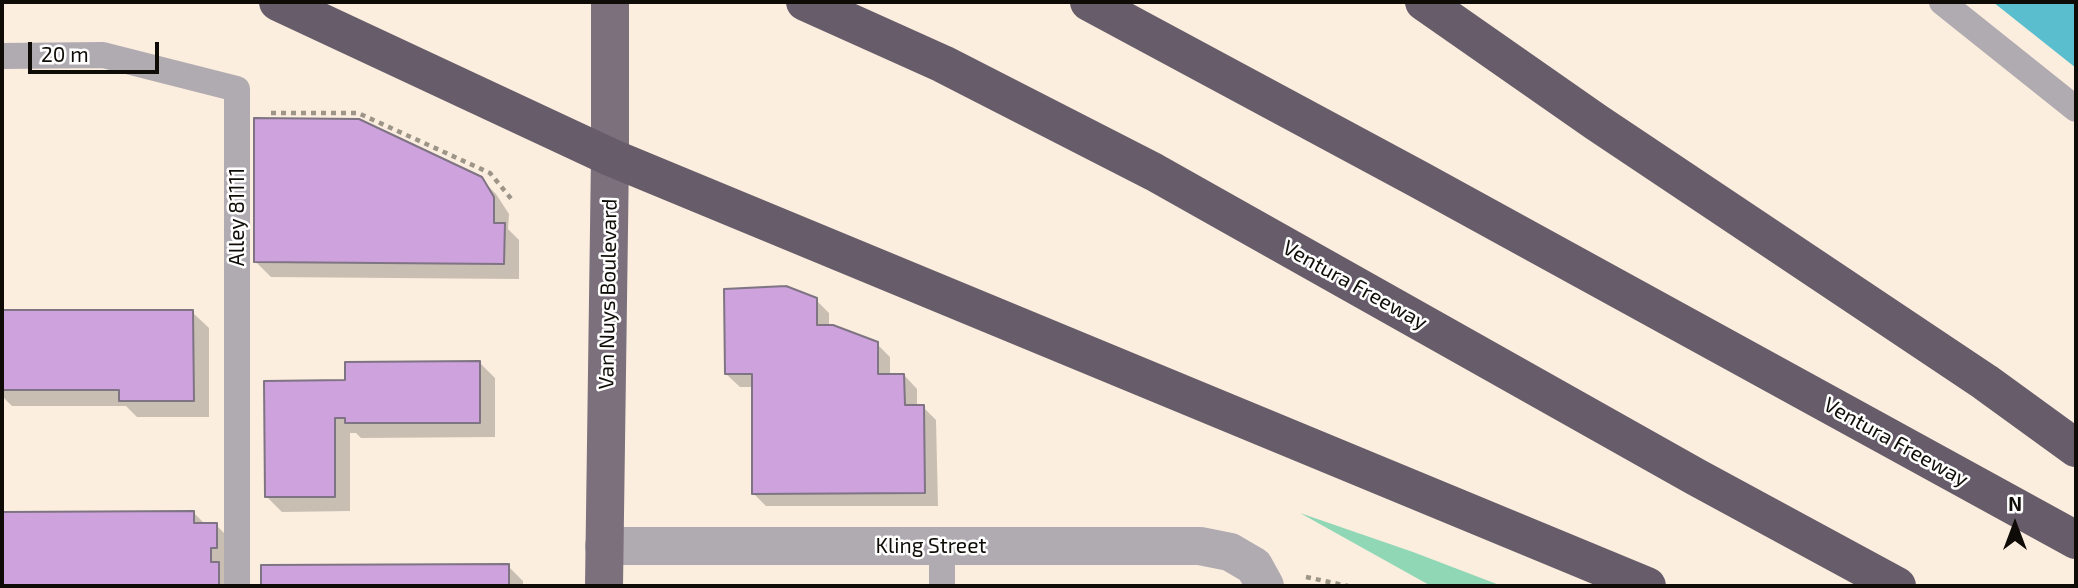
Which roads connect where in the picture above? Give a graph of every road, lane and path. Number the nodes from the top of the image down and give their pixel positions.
1 (278, 2) edge
2 (610, 2) edge
3 (805, 2) edge
4 (1089, 2) edge
5 (1424, 2) edge
6 (1942, 2) edge
7 (2, 56) edge
8 (2076, 109) edge
9 (237, 113) junction
10 (610, 157) junction
11 (513, 201) dead end
12 (2076, 448) edge
13 (2076, 540) edge
14 (604, 546) junction
15 (942, 546) junction
16 (1260, 576) edge
17 (237, 586) edge
18 (604, 586) edge
19 (942, 586) edge
20 (1647, 586) edge
21 (1897, 586) edge

1 - 10 highway
2 - 10 main road, Van Nuys Boulevard
3 - 21 highway, Ventura Freeway
4 - 13 highway, Ventura Freeway
5 - 12 highway
6 - 8 lane
7 - 9 lane, Alley 81111
9 - 11 path
9 - 17 lane, Alley 81111
10 - 14 main road, Van Nuys Boulevard
10 - 20 highway
14 - 15 street, Kling Street
14 - 18 main road, Van Nuys Boulevard
15 - 16 street, Kling Street
15 - 19 lane

